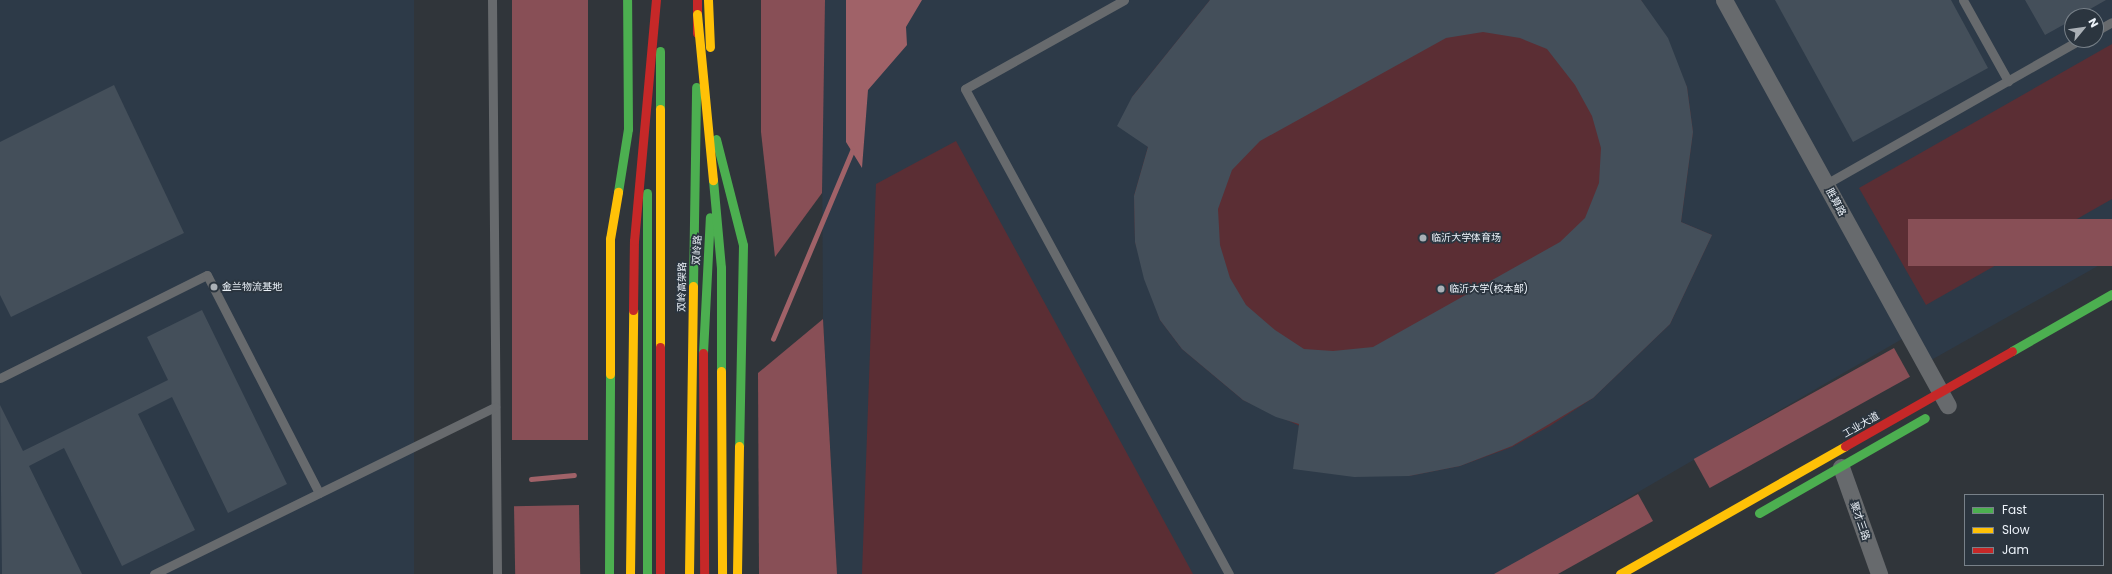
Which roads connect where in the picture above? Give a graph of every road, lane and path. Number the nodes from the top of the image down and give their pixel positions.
1 (492, 0) edge
2 (627, 0) edge
3 (646, 0) edge
4 (656, 0) edge
5 (660, 0) edge
6 (697, 0) edge
7 (708, 0) edge
8 (1124, 0) edge
9 (1724, 0) edge
10 (1963, 0) edge
11 (697, 14) junction
12 (2066, 48) edge
13 (2008, 81) junction
14 (716, 139) junction
15 (1826, 184) junction
16 (647, 266) junction
17 (2112, 294) edge
18 (610, 337) junction
19 (0, 378) edge
20 (1945, 403) junction
21 (495, 407) junction
22 (1842, 467) junction
23 (319, 493) junction
24 (1752, 517) dead end
25 (154, 574) edge
26 (496, 574) edge
27 (609, 574) edge
28 (630, 574) edge
29 (647, 574) edge
30 (660, 574) edge
31 (689, 574) edge
32 (704, 574) edge
33 (722, 574) edge
34 (737, 574) edge
35 (1229, 574) edge
36 (1620, 574) edge
37 (1879, 574) edge

1 - 21 lane
2 - 18 main road
3 - 16 main road
4 - 28 main road, bridge
5 - 30 main road
6 - 11 main road, 双岭高架路
7 - 14 main road, 双岭路
8 - 35 lane
9 - 15 street, 胜算路
10 - 13 lane
11 - 31 main road, 双岭高架路, bridge
11 - 33 main road, bridge
12 - 13 lane
13 - 15 lane
14 - 32 main road, 双岭路
14 - 34 main road
15 - 20 street, 胜算路
16 - 18 main road
16 - 29 main road
17 - 20 main road, 工业大道
18 - 27 main road
19 - 23 lane
20 - 22 main road, 工业大道
20 - 36 main road, 工业大道
21 - 23 lane
21 - 26 lane
22 - 24 main road, 工业大道
22 - 37 street, 聚才三路
23 - 25 lane

